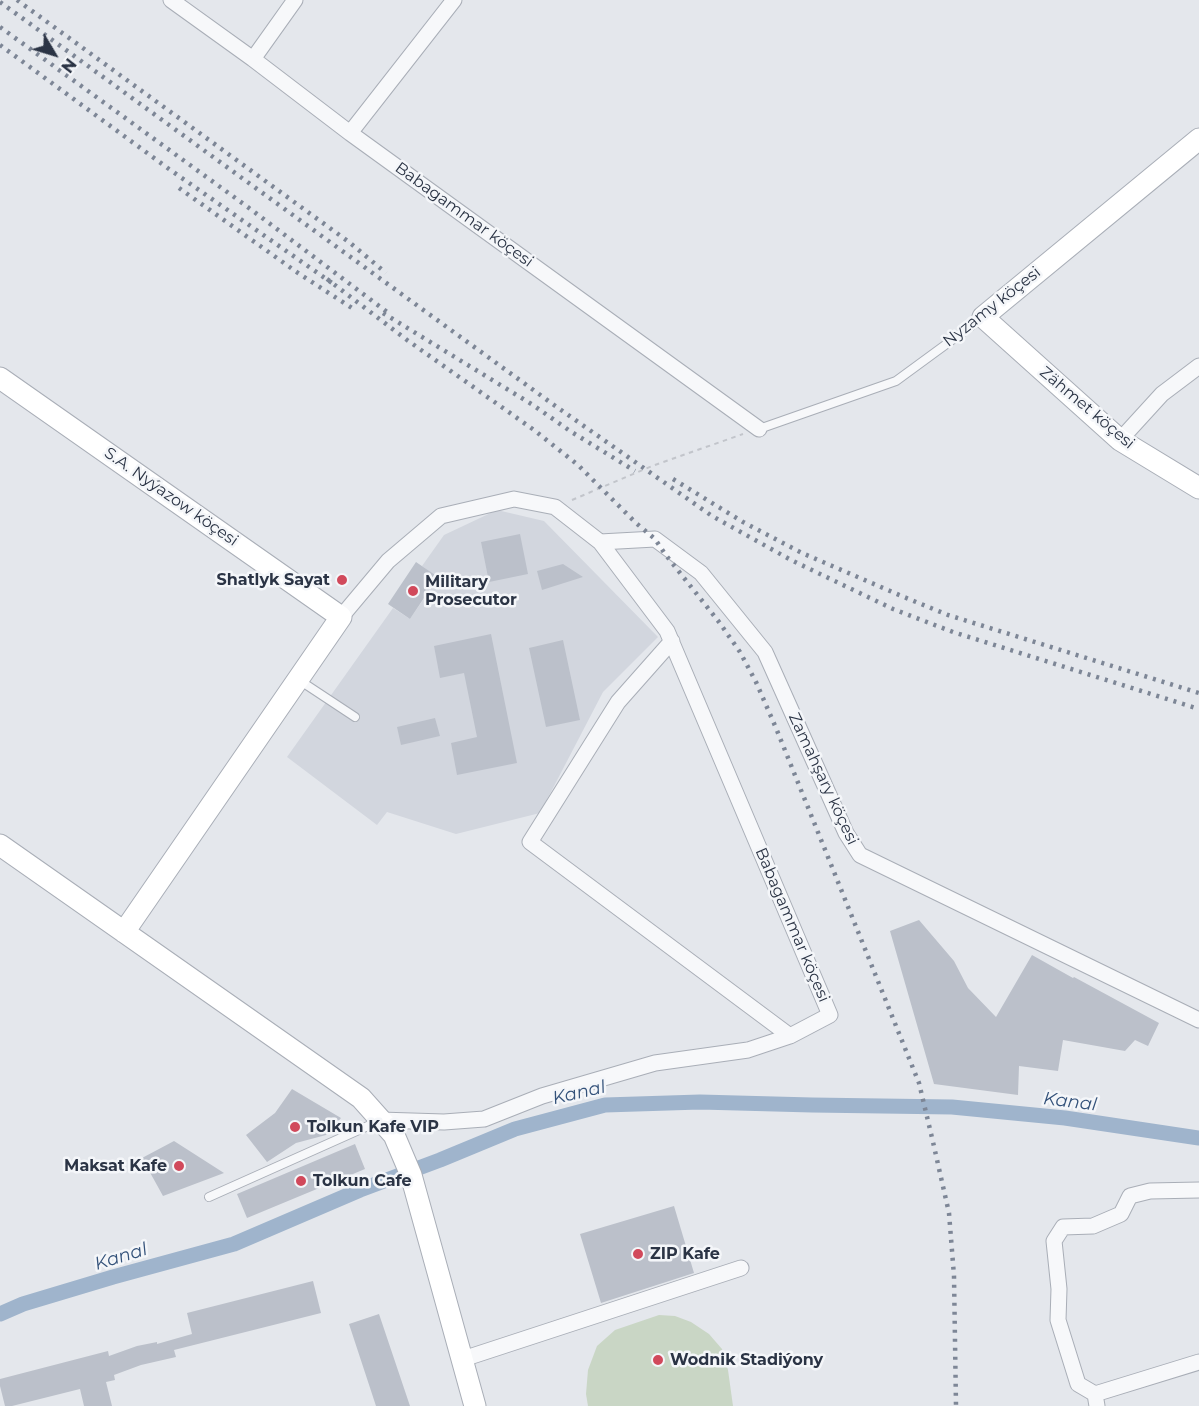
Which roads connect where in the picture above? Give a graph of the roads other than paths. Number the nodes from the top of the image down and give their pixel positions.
1 (171, 0) edge
2 (295, 0) edge
3 (454, 0) edge
4 (254, 59) junction
5 (350, 133) junction
6 (1199, 139) edge
7 (983, 317) junction
8 (1199, 366) edge
9 (0, 378) edge
10 (759, 429) joint
11 (1120, 440) junction
12 (1199, 488) edge
13 (600, 542) junction
14 (341, 617) junction
15 (672, 641) junction
16 (298, 680) junction
17 (355, 717) dead end
18 (0, 845) edge
19 (124, 932) junction
20 (1199, 1020) edge
21 (790, 1036) junction
22 (387, 1128) junction
23 (1199, 1190) edge
24 (209, 1197) dead end
25 (741, 1268) dead end
26 (463, 1359) junction
27 (1199, 1362) edge
28 (1096, 1400) edge
29 (476, 1406) edge

1 - 4 street, Babagammar köçesi
2 - 4 street
3 - 5 street
4 - 5 street, Babagammar köçesi
5 - 10 street, Babagammar köçesi
6 - 7 street, Nyzamy köçesi
7 - 10 lane, Nyzamy köçesi
7 - 11 street, Zähmet köçesi
8 - 11 street
9 - 14 street, S.A. Nyýazow köçesi
11 - 12 street, Zähmet köçesi
13 - 14 street, Babagammar köçesi
13 - 15 street, Babagammar köçesi
13 - 20 street, Zamahşary köçesi
14 - 16 street
15 - 21 street, Babagammar köçesi
15 - 21 street
16 - 17 lane
16 - 19 street
18 - 19 street
19 - 22 street
21 - 22 street, Babagammar köçesi
22 - 24 lane
22 - 26 street
23 - 28 street
25 - 26 street
26 - 29 street
27 - 28 street

